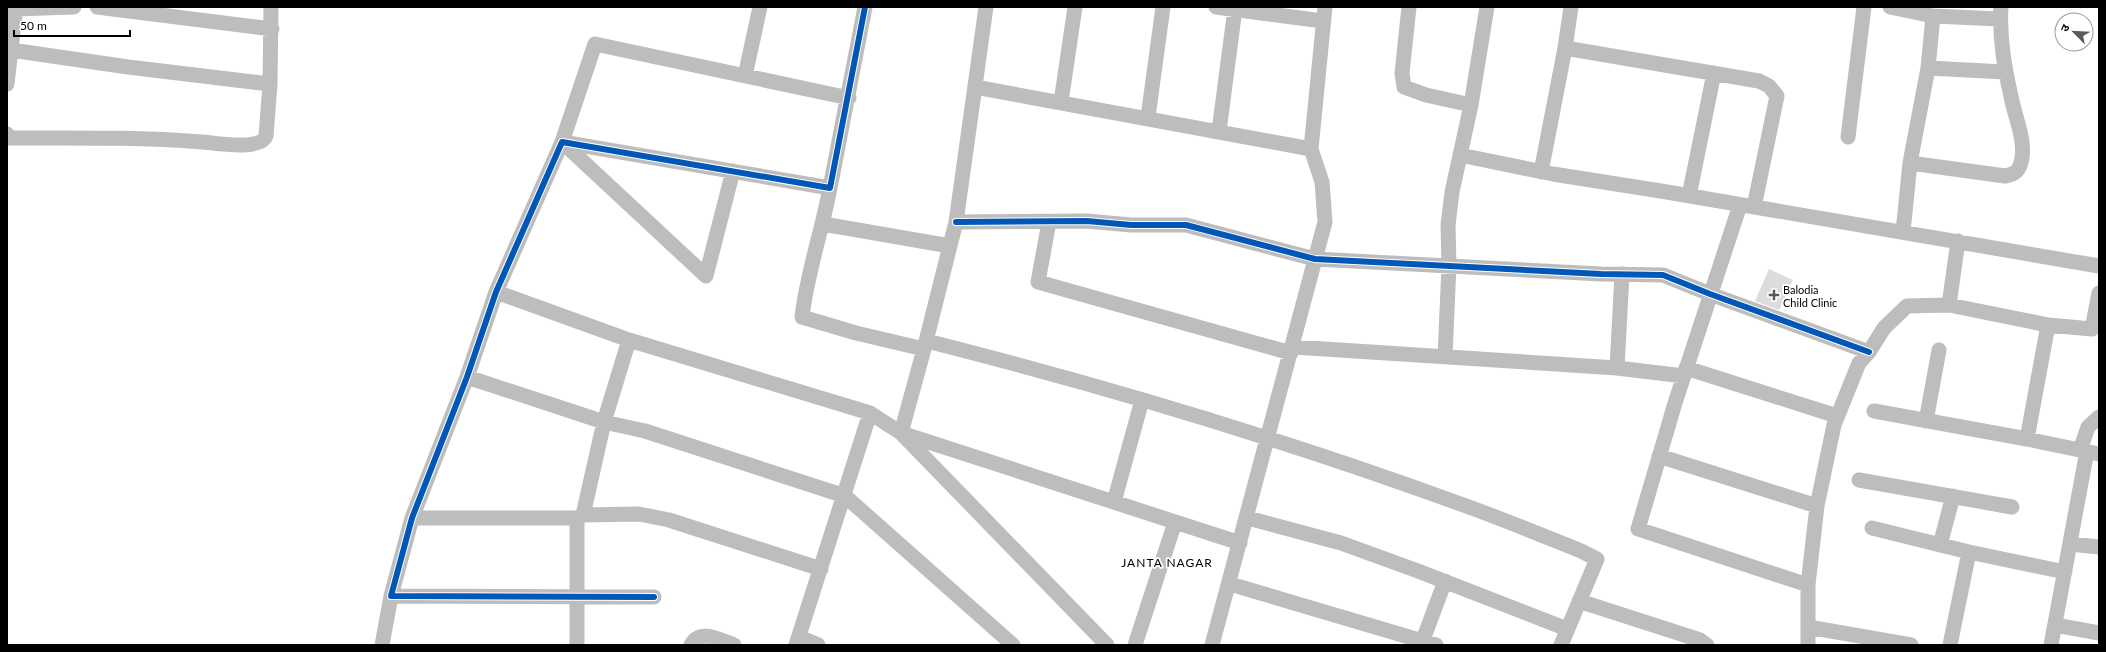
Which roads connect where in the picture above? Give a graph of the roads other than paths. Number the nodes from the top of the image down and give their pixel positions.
1 (74, 7) edge
2 (97, 7) edge
3 (271, 7) edge
4 (760, 7) edge
5 (865, 7) edge
6 (986, 7) edge
7 (1075, 7) edge
8 (1163, 7) edge
9 (1216, 7) edge
10 (1409, 7) edge
11 (1487, 7) edge
12 (1571, 7) edge
13 (1864, 7) edge
14 (1890, 7) edge
15 (15, 8) edge
16 (1235, 9) junction
17 (2000, 13) edge
18 (1324, 14) edge
19 (1933, 16) junction
20 (272, 29) junction
21 (1565, 48) junction
22 (11, 50) junction
23 (1928, 68) junction
24 (2005, 72) junction
25 (1714, 73) junction
26 (745, 76) junction
27 (7, 84) edge
28 (270, 84) junction
29 (975, 87) junction
30 (849, 98) junction
31 (1061, 102) junction
32 (1471, 105) junction
33 (1148, 118) junction
34 (1219, 131) junction
35 (7, 134) edge
36 (1848, 137) dead end
37 (562, 142) junction
38 (1311, 149) junction
39 (1460, 155) junction
40 (1910, 162) junction
41 (733, 171) junction
42 (1541, 172) junction
43 (830, 188) junction
44 (1689, 196) junction
45 (1747, 206) junction
46 (956, 222) junction
47 (1049, 222) junction
48 (823, 224) junction
49 (1903, 232) junction
50 (1958, 241) junction
51 (950, 246) junction
52 (1315, 260) junction
53 (1449, 265) junction
54 (2099, 266) edge
55 (1622, 274) junction
56 (496, 292) junction
57 (2099, 293) edge
58 (1710, 294) junction
59 (1949, 305) junction
60 (2048, 325) junction
61 (629, 340) junction
62 (925, 345) junction
63 (1292, 350) junction
64 (1939, 350) dead end
65 (1869, 352) junction
66 (1445, 357) junction
67 (1617, 368) junction
68 (1685, 372) junction
69 (467, 377) junction
70 (1142, 400) junction
71 (1874, 411) dead end
72 (870, 413) junction
73 (1837, 416) junction
74 (2099, 418) edge
75 (1926, 421) junction
76 (604, 422) junction
77 (901, 433) junction
78 (1269, 439) junction
79 (2027, 439) junction
80 (2088, 451) edge
81 (1659, 456) junction
82 (1859, 480) dead end
83 (845, 496) junction
84 (1953, 496) junction
85 (1114, 502) junction
86 (1817, 506) junction
87 (2012, 507) dead end
88 (580, 516) junction
89 (412, 518) junction
90 (1248, 518) junction
91 (1175, 522) junction
92 (1872, 528) dead end
93 (1240, 543) junction
94 (2070, 544) junction
95 (1940, 545) junction
96 (2099, 547) edge
97 (1969, 552) junction
98 (821, 569) junction
99 (2065, 572) junction
100 (1445, 581) junction
101 (1230, 584) junction
102 (1808, 585) junction
103 (391, 596) junction
104 (578, 596) junction
105 (654, 597) dead end
106 (1579, 601) junction
107 (2055, 625) junction
108 (1808, 627) junction
109 (1567, 629) junction
110 (2099, 633) edge
111 (798, 641) edge
112 (1430, 643) edge
113 (382, 645) edge
114 (578, 645) edge
115 (691, 645) edge
116 (734, 645) edge
117 (818, 645) edge
118 (1013, 645) edge
119 (1107, 645) edge
120 (1135, 645) edge
121 (1212, 645) edge
122 (1560, 645) edge
123 (1707, 645) edge
124 (1808, 645) edge
125 (1910, 645) edge
126 (1950, 645) edge
127 (2050, 645) edge

1 - 15 street
2 - 20 street
3 - 20 street
4 - 26 street
5 - 30 street
6 - 29 street
7 - 31 street
8 - 33 street
9 - 16 street
10 - 32 street
11 - 32 street
12 - 21 street
13 - 36 street
14 - 19 street
15 - 22 street
16 - 18 street
16 - 34 street
17 - 19 street
17 - 24 street
18 - 38 street
19 - 23 street
20 - 28 street
21 - 25 street
21 - 42 street
22 - 27 street
22 - 28 street
23 - 24 street
23 - 40 street
24 - 40 street
25 - 44 street
25 - 45 street
26 - 30 street
26 - 37 street
28 - 35 street
29 - 31 street
29 - 46 street
30 - 43 street
31 - 33 street
32 - 39 street
33 - 34 street
34 - 38 street
37 - 41 street
37 - 41 street
37 - 56 street
38 - 52 street
39 - 42 street
39 - 53 street
40 - 49 street
41 - 43 street
42 - 44 street
43 - 48 street
44 - 45 street
45 - 49 street
45 - 58 street
46 - 47 street
46 - 51 street
47 - 52 street
47 - 63 street
48 - 51 street
48 - 62 street
49 - 50 street
50 - 54 street
50 - 59 street
51 - 62 street
52 - 53 street
52 - 63 street
53 - 55 street
53 - 66 street
55 - 58 street
55 - 67 street
56 - 61 street
56 - 69 street
57 - 60 street
58 - 65 street
58 - 68 street
59 - 60 street
59 - 65 street
60 - 79 street
61 - 72 street
61 - 76 street
62 - 70 street
62 - 77 street
63 - 66 street
63 - 78 street
64 - 75 street
65 - 73 street
66 - 67 street
67 - 68 street
68 - 73 street
68 - 81 street
69 - 76 street
69 - 89 street
70 - 78 street
70 - 85 street
71 - 75 street
72 - 77 street
72 - 83 street
73 - 86 street
74 - 80 street
75 - 79 street
76 - 83 street
76 - 88 street
77 - 85 street
77 - 119 street
78 - 90 street
78 - 106 street
79 - 80 street
80 - 94 street
81 - 86 street
81 - 102 street
82 - 84 street
83 - 98 street
83 - 118 street
84 - 87 street
84 - 95 street
85 - 91 street
86 - 102 street
88 - 89 street
88 - 98 street
88 - 104 street
89 - 103 street
90 - 93 street
90 - 100 street
91 - 93 street
91 - 120 street
92 - 95 street
93 - 101 street
94 - 96 street
94 - 99 street
95 - 97 street
97 - 99 street
97 - 126 street
98 - 111 street
99 - 107 street
100 - 109 street
100 - 112 street
101 - 112 street
101 - 121 street
102 - 108 street
103 - 104 street
103 - 113 street
104 - 105 street
104 - 114 street
106 - 109 street
106 - 123 street
107 - 110 street
107 - 127 street
108 - 124 street
108 - 125 street
109 - 122 street
111 - 117 street
115 - 116 street

